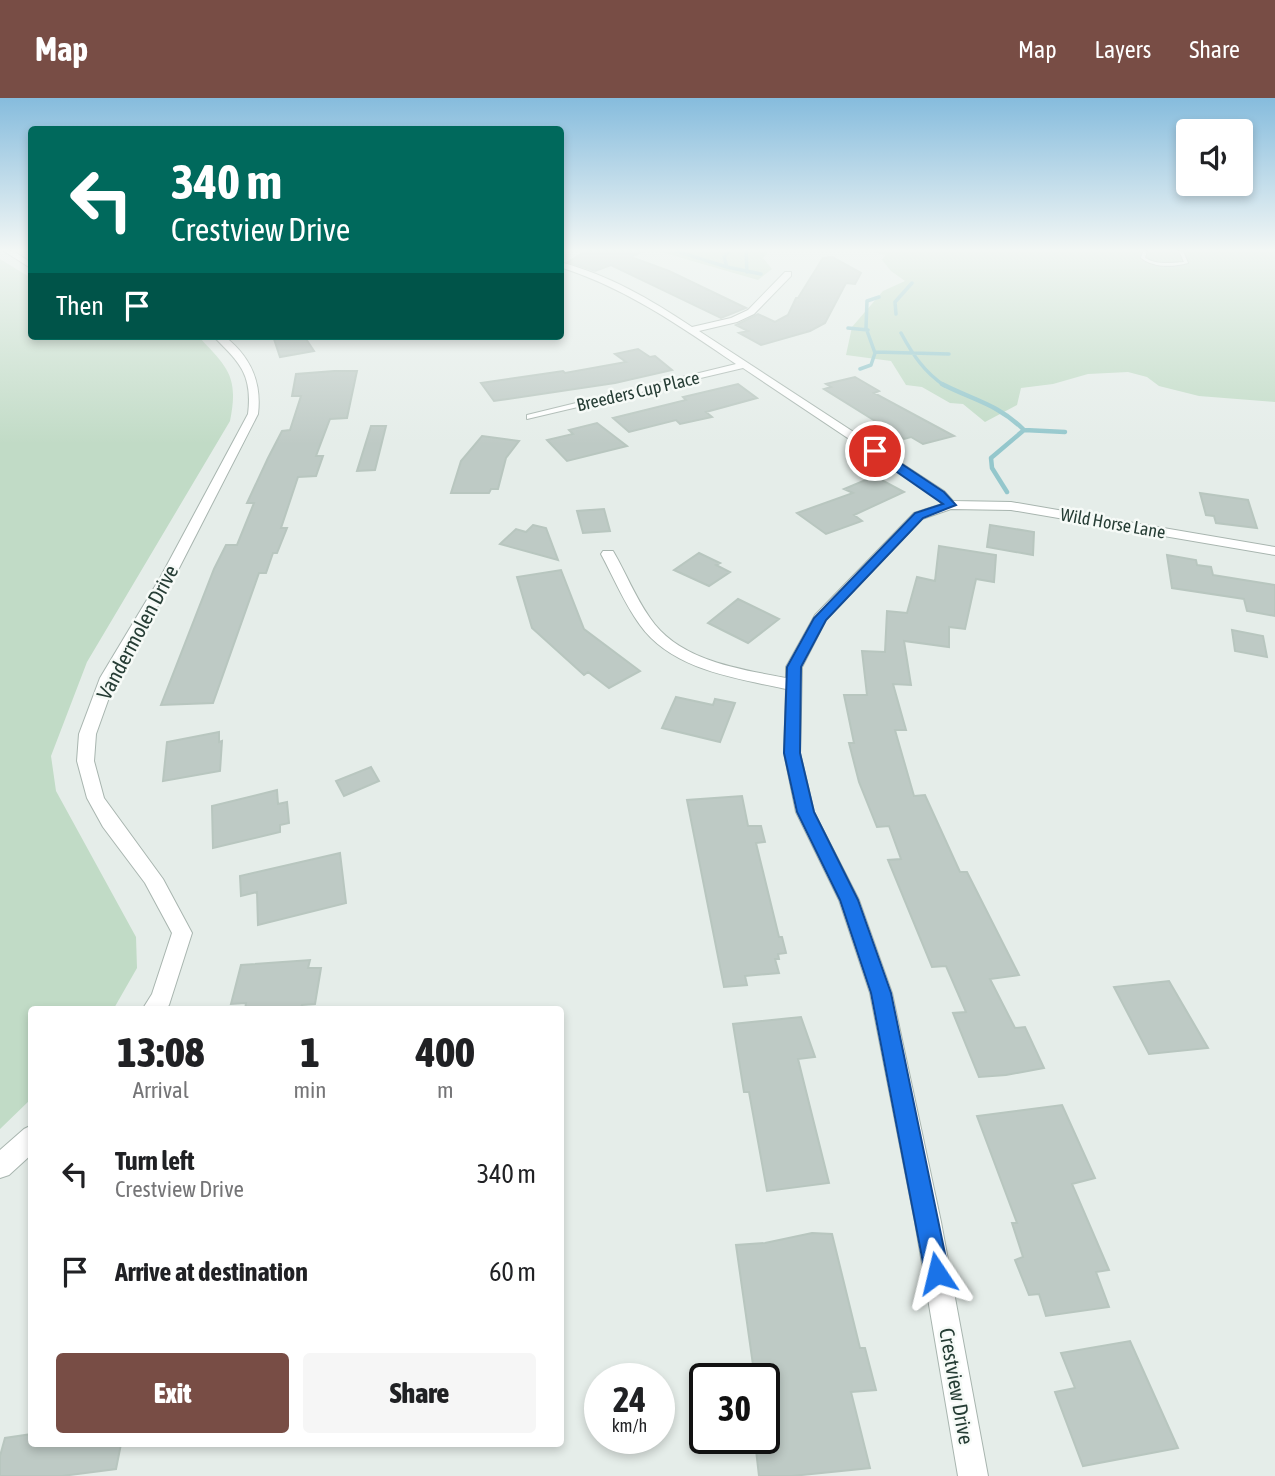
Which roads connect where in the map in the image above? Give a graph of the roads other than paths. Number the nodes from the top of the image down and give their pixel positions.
1 (667, 315) edge
2 (742, 315) edge
3 (689, 330) junction
4 (224, 340) edge
5 (745, 365) junction
6 (531, 417) dead end
7 (950, 505) junction
8 (1275, 551) edge
9 (608, 554) dead end
10 (793, 685) junction
11 (156, 1006) edge
12 (28, 1141) edge
13 (0, 1166) edge
14 (972, 1476) edge

1 - 3 street
2 - 3 street
3 - 5 street
4 - 11 street, Vandermolen Drive
5 - 6 street, Breeders Cup Place
5 - 7 street
7 - 8 street, Wild Horse Lane
7 - 10 street, Crestview Drive
9 - 10 street
10 - 14 street, Crestview Drive
12 - 13 street

